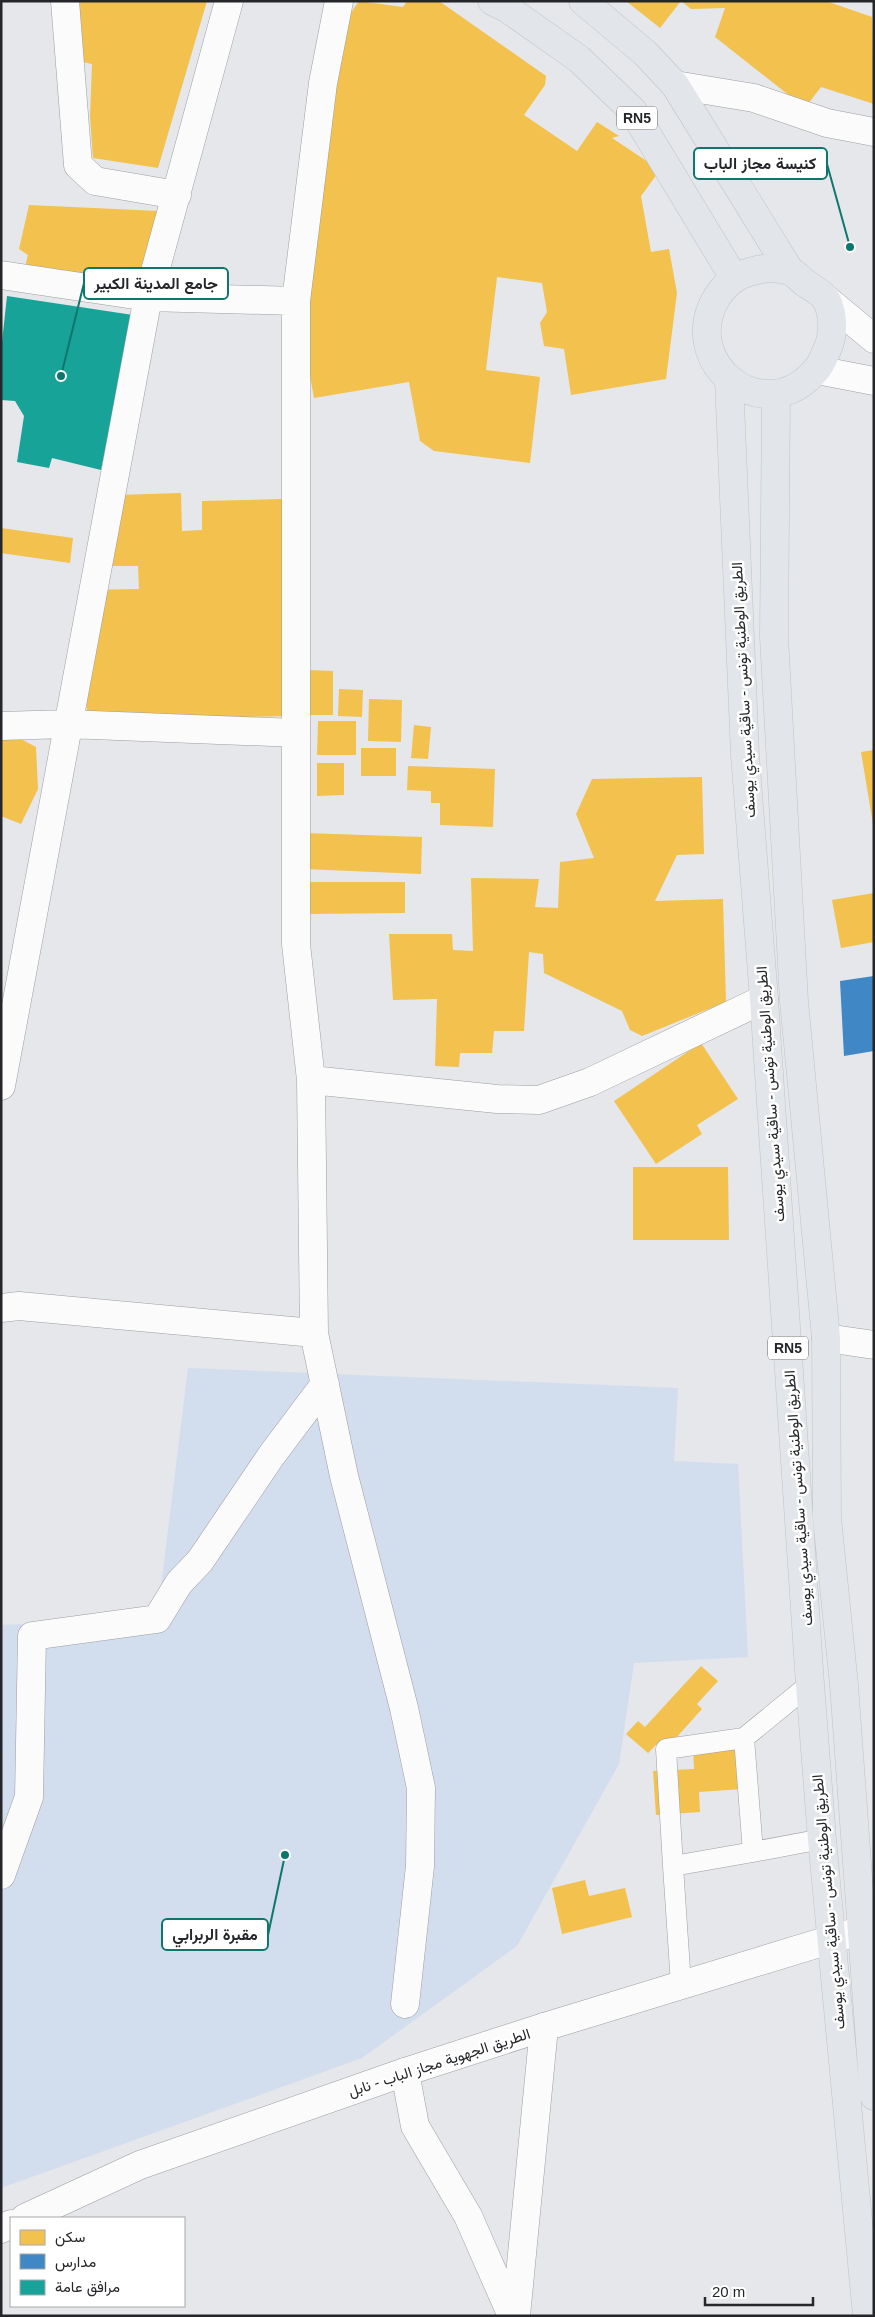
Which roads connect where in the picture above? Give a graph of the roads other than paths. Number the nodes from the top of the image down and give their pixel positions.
1 (65, 1) edge
2 (229, 1) edge
3 (339, 1) edge
4 (492, 1) edge
5 (583, 1) edge
6 (675, 85) junction
7 (874, 132) edge
8 (177, 194) junction
9 (790, 271) junction
10 (1, 275) edge
11 (734, 278) junction
12 (148, 297) junction
13 (825, 298) junction
14 (296, 301) junction
15 (874, 339) edge
16 (817, 370) junction
17 (729, 380) junction
18 (874, 381) edge
19 (776, 396) junction
20 (67, 724) junction
21 (1, 726) edge
22 (296, 733) junction
23 (764, 999) junction
24 (310, 1080) junction
25 (1, 1086) edge
26 (1, 1308) edge
27 (314, 1333) junction
28 (826, 1338) junction
29 (874, 1345) edge
30 (325, 1384) junction
31 (810, 1684) junction
32 (744, 1738) junction
33 (822, 1839) junction
34 (753, 1852) junction
35 (673, 1866) junction
36 (1, 1875) edge
37 (862, 1930) junction
38 (831, 1939) junction
39 (681, 1984) junction
40 (405, 2004) dead end
41 (544, 2027) junction
42 (405, 2072) junction
43 (874, 2096) edge
44 (26, 2217) edge
45 (514, 2316) edge
46 (867, 2316) edge

1 - 8 street
2 - 8 street
3 - 14 street
4 - 11 main road, RN5
5 - 6 main road
6 - 7 street
6 - 9 main road
8 - 12 street
9 - 11 main road
9 - 13 main road
10 - 12 street
11 - 17 main road
12 - 14 street
12 - 20 street
13 - 15 street
13 - 16 main road
14 - 22 street
16 - 18 street
16 - 19 main road
17 - 19 main road
17 - 23 main road, الطريق الوطنية تونس - ساقية سيدي يوسف / RN5
19 - 28 main road, الطريق الوطنية تونس - ساقية سيدي يوسف / RN5
20 - 21 street
20 - 22 street
20 - 25 street
22 - 24 street
23 - 24 street
23 - 31 main road, الطريق الوطنية تونس - ساقية سيدي يوسف / RN5
24 - 27 street
26 - 27 street
27 - 30 street
28 - 29 street
28 - 37 main road, الطريق الوطنية تونس - ساقية سيدي يوسف / RN5
30 - 36 street
30 - 40 street
31 - 32 lane
31 - 33 main road, الطريق الوطنية تونس - ساقية سيدي يوسف / RN5
32 - 34 lane
32 - 35 lane
33 - 34 lane
33 - 38 main road, الطريق الوطنية تونس - ساقية سيدي يوسف / RN5
34 - 35 lane
35 - 39 lane
37 - 38 street, الطريق الجهوية مجاز الباب - نابل
37 - 43 main road, الطريق الوطنية تونس - ساقية سيدي يوسف / RN5
38 - 39 street, الطريق الجهوية مجاز الباب - نابل
38 - 46 main road, الطريق الوطنية تونس - ساقية سيدي يوسف / RN5
39 - 41 street, الطريق الجهوية مجاز الباب - نابل
41 - 42 street, الطريق الجهوية مجاز الباب - نابل
41 - 45 street
42 - 44 street, الطريق الجهوية مجاز الباب - نابل
42 - 45 street

